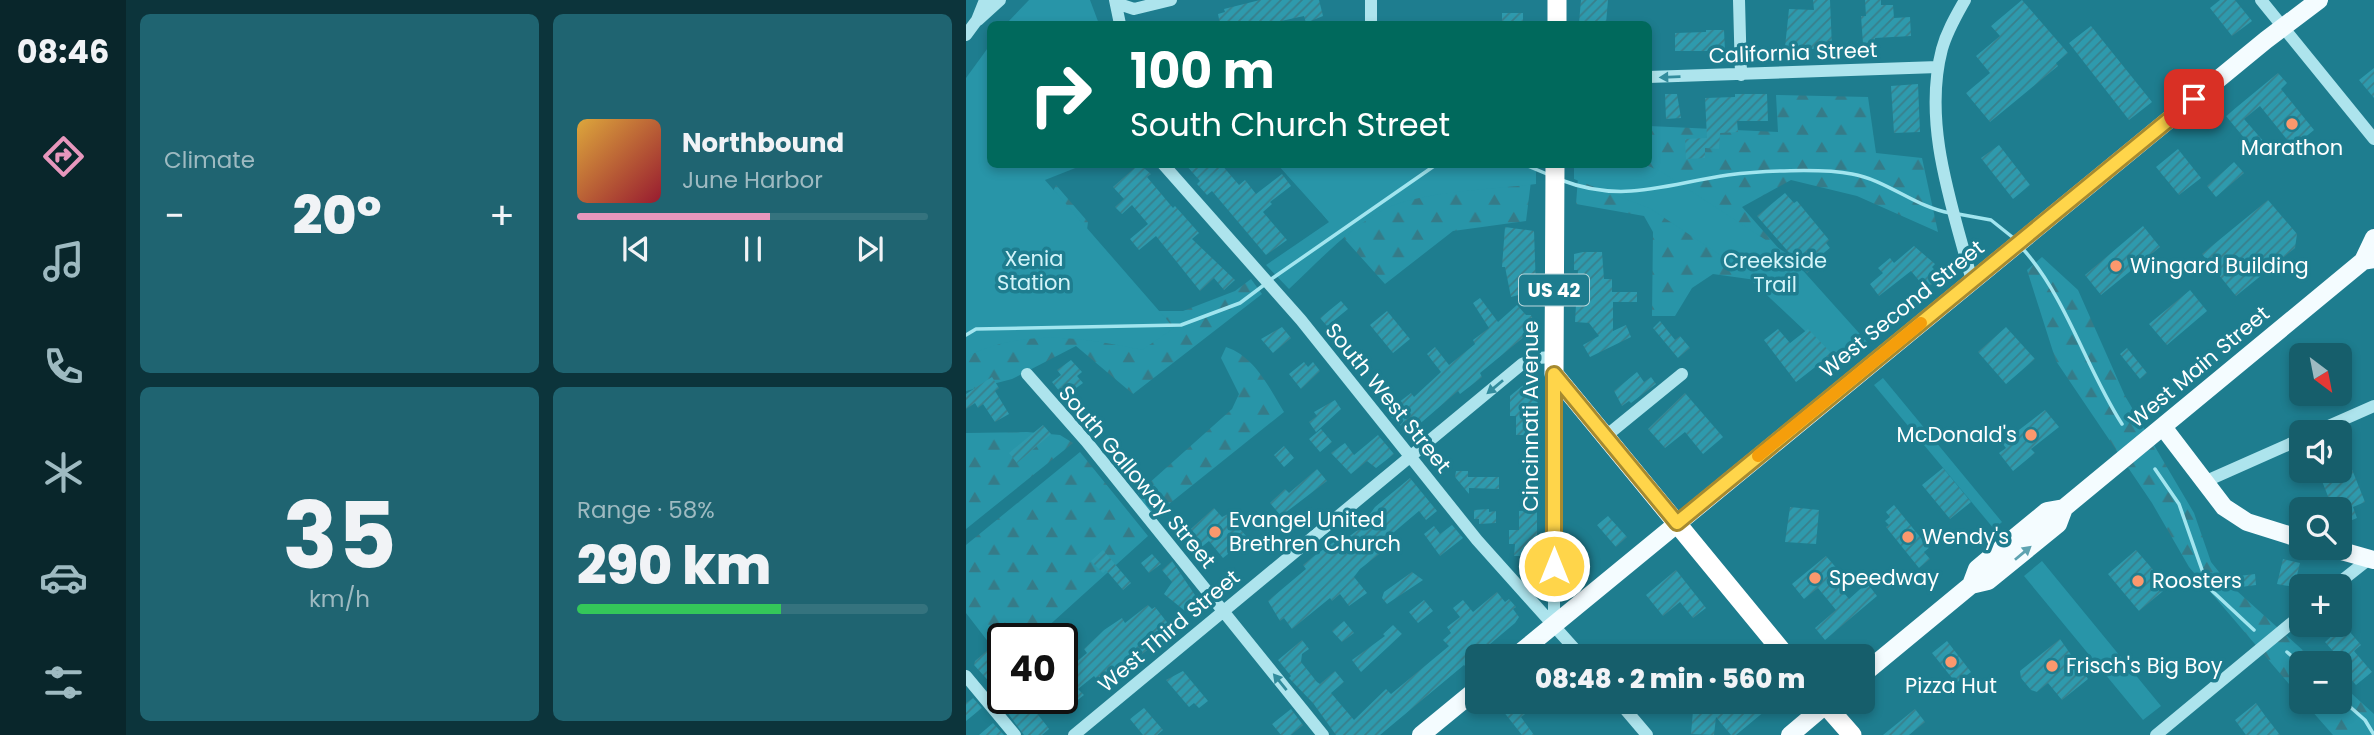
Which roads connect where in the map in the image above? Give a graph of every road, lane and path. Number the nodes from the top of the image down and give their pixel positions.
1 (985, 0) edge
2 (1000, 0) edge
3 (1171, 0) edge
4 (1371, 0) edge
5 (1557, 0) edge
6 (1739, 0) edge
7 (1965, 0) edge
8 (2261, 0) edge
9 (2319, 0) edge
10 (1116, 1) edge
11 (977, 20) junction
12 (1119, 21) edge
13 (1371, 21) edge
14 (1556, 21) edge
15 (2283, 26) junction
16 (966, 35) edge
17 (1938, 66) junction
18 (1741, 75) junction
19 (1652, 77) edge
20 (2374, 139) edge
21 (1167, 168) edge
22 (1555, 168) edge
23 (2374, 238) edge
24 (2369, 260) edge
25 (1972, 281) junction
26 (1554, 366) junction
27 (1027, 374) dead end
28 (1682, 374) dead end
29 (2374, 406) edge
30 (2342, 420) edge
31 (2163, 427) junction
32 (1606, 436) junction
33 (2289, 444) edge
34 (1410, 457) junction
35 (2204, 482) junction
36 (1677, 523) junction
37 (2289, 536) edge
38 (2352, 554) edge
39 (2371, 560) edge
40 (2352, 574) edge
41 (1223, 612) junction
42 (1555, 625) junction
43 (2289, 625) edge
44 (1531, 644) edge
45 (1571, 644) edge
46 (1776, 644) edge
47 (1875, 664) edge
48 (966, 677) edge
49 (1465, 699) edge
50 (1629, 714) edge
51 (1814, 714) edge
52 (1835, 714) edge
53 (1015, 735) edge
54 (1074, 735) edge
55 (1323, 735) edge
56 (1421, 735) edge
57 (1647, 735) edge
58 (1790, 735) edge
59 (1852, 735) edge
60 (2156, 735) edge

1 - 11 street
2 - 11 street
3 - 10 street
4 - 13 street
5 - 14 highway
6 - 18 street
7 - 17 street
8 - 15 street
9 - 15 main road, West Second Street
10 - 12 street
11 - 16 street
15 - 20 street
15 - 25 main road, West Second Street
17 - 18 street, California Street
17 - 25 street
18 -> 19 street, California Street
21 - 34 street, South West Street
22 - 26 highway, Cincinnati Avenue / US 42
23 - 24 main road, West Main Street
24 - 31 main road, West Main Street
25 - 36 main road, West Second Street
26 - 32 highway
26 -> 34 street, West Third Street
26 - 42 street, Cincinnati Avenue
27 - 41 street, South Galloway Street
28 - 32 street
29 - 30 street
31 - 35 main road
31 - 47 main road, West Main Street
32 - 36 highway
33 - 35 street
34 - 41 street, West Third Street
34 - 42 street, South West Street
35 - 37 main road
36 - 42 main road, West Second Street
36 - 46 highway
38 - 39 main road
39 - 40 street
41 - 54 street, West Third Street
55 -> 41 street, South Galloway Street
42 - 44 main road, West Second Street
42 - 45 street, South West Street
43 - 60 street
48 - 53 street
49 - 56 main road
50 - 57 street
51 - 58 main road
52 - 59 highway

